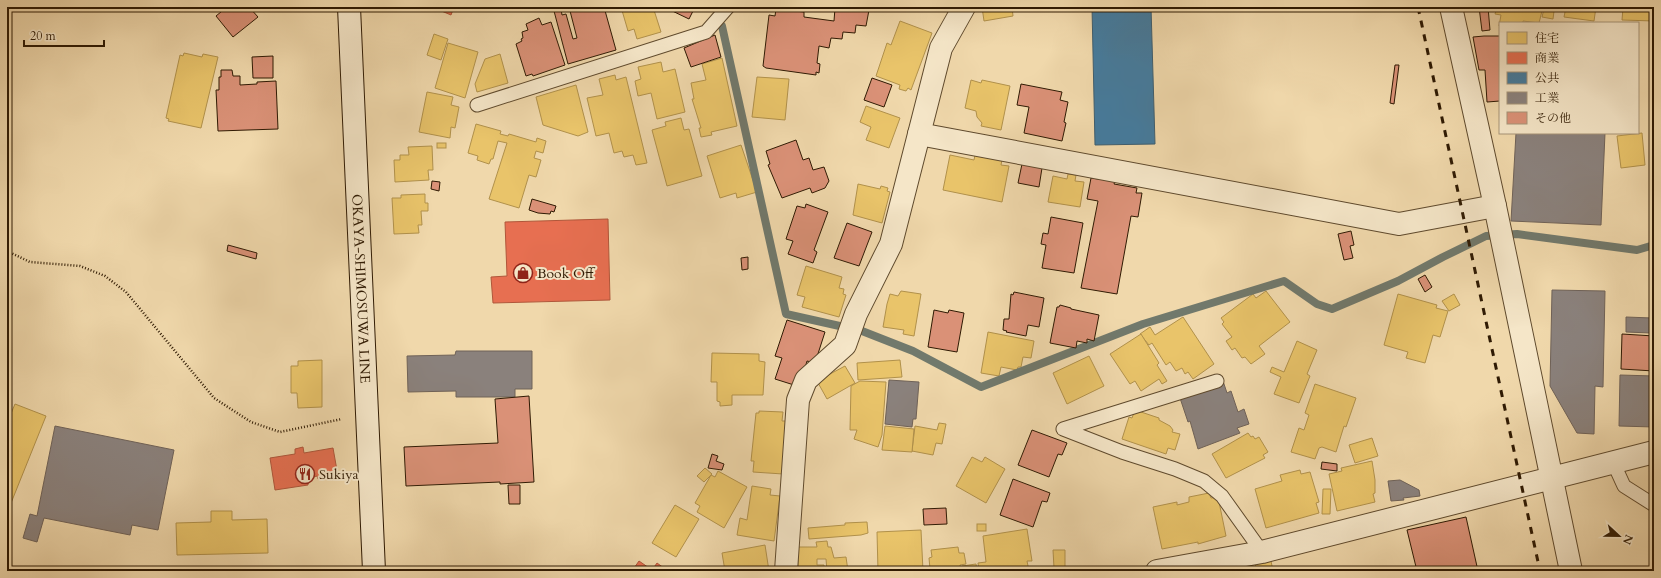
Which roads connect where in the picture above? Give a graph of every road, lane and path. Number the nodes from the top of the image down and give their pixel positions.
1 (349, 7) edge
2 (728, 7) edge
3 (964, 7) edge
4 (1451, 7) edge
5 (477, 105) dead end
6 (919, 134) junction
7 (1495, 206) junction
8 (7, 251) edge
9 (1217, 381) dead end
10 (368, 414) junction
11 (1654, 452) edge
12 (1613, 462) junction
13 (1551, 477) junction
14 (1654, 505) edge
15 (1262, 552) junction
16 (374, 571) edge
17 (786, 571) edge
18 (1157, 571) edge
19 (1571, 571) edge

1 - 10 street, OKAYA-SHIMOSUWA LINE
2 - 5 lane
3 - 6 street
4 - 7 street
6 - 7 street
6 - 17 street
7 - 13 street
8 - 10 path
9 - 15 lane
10 - 16 street, OKAYA-SHIMOSUWA LINE
11 - 12 street
12 - 13 street
12 - 14 lane
13 - 15 street
13 - 19 street
15 - 18 street

